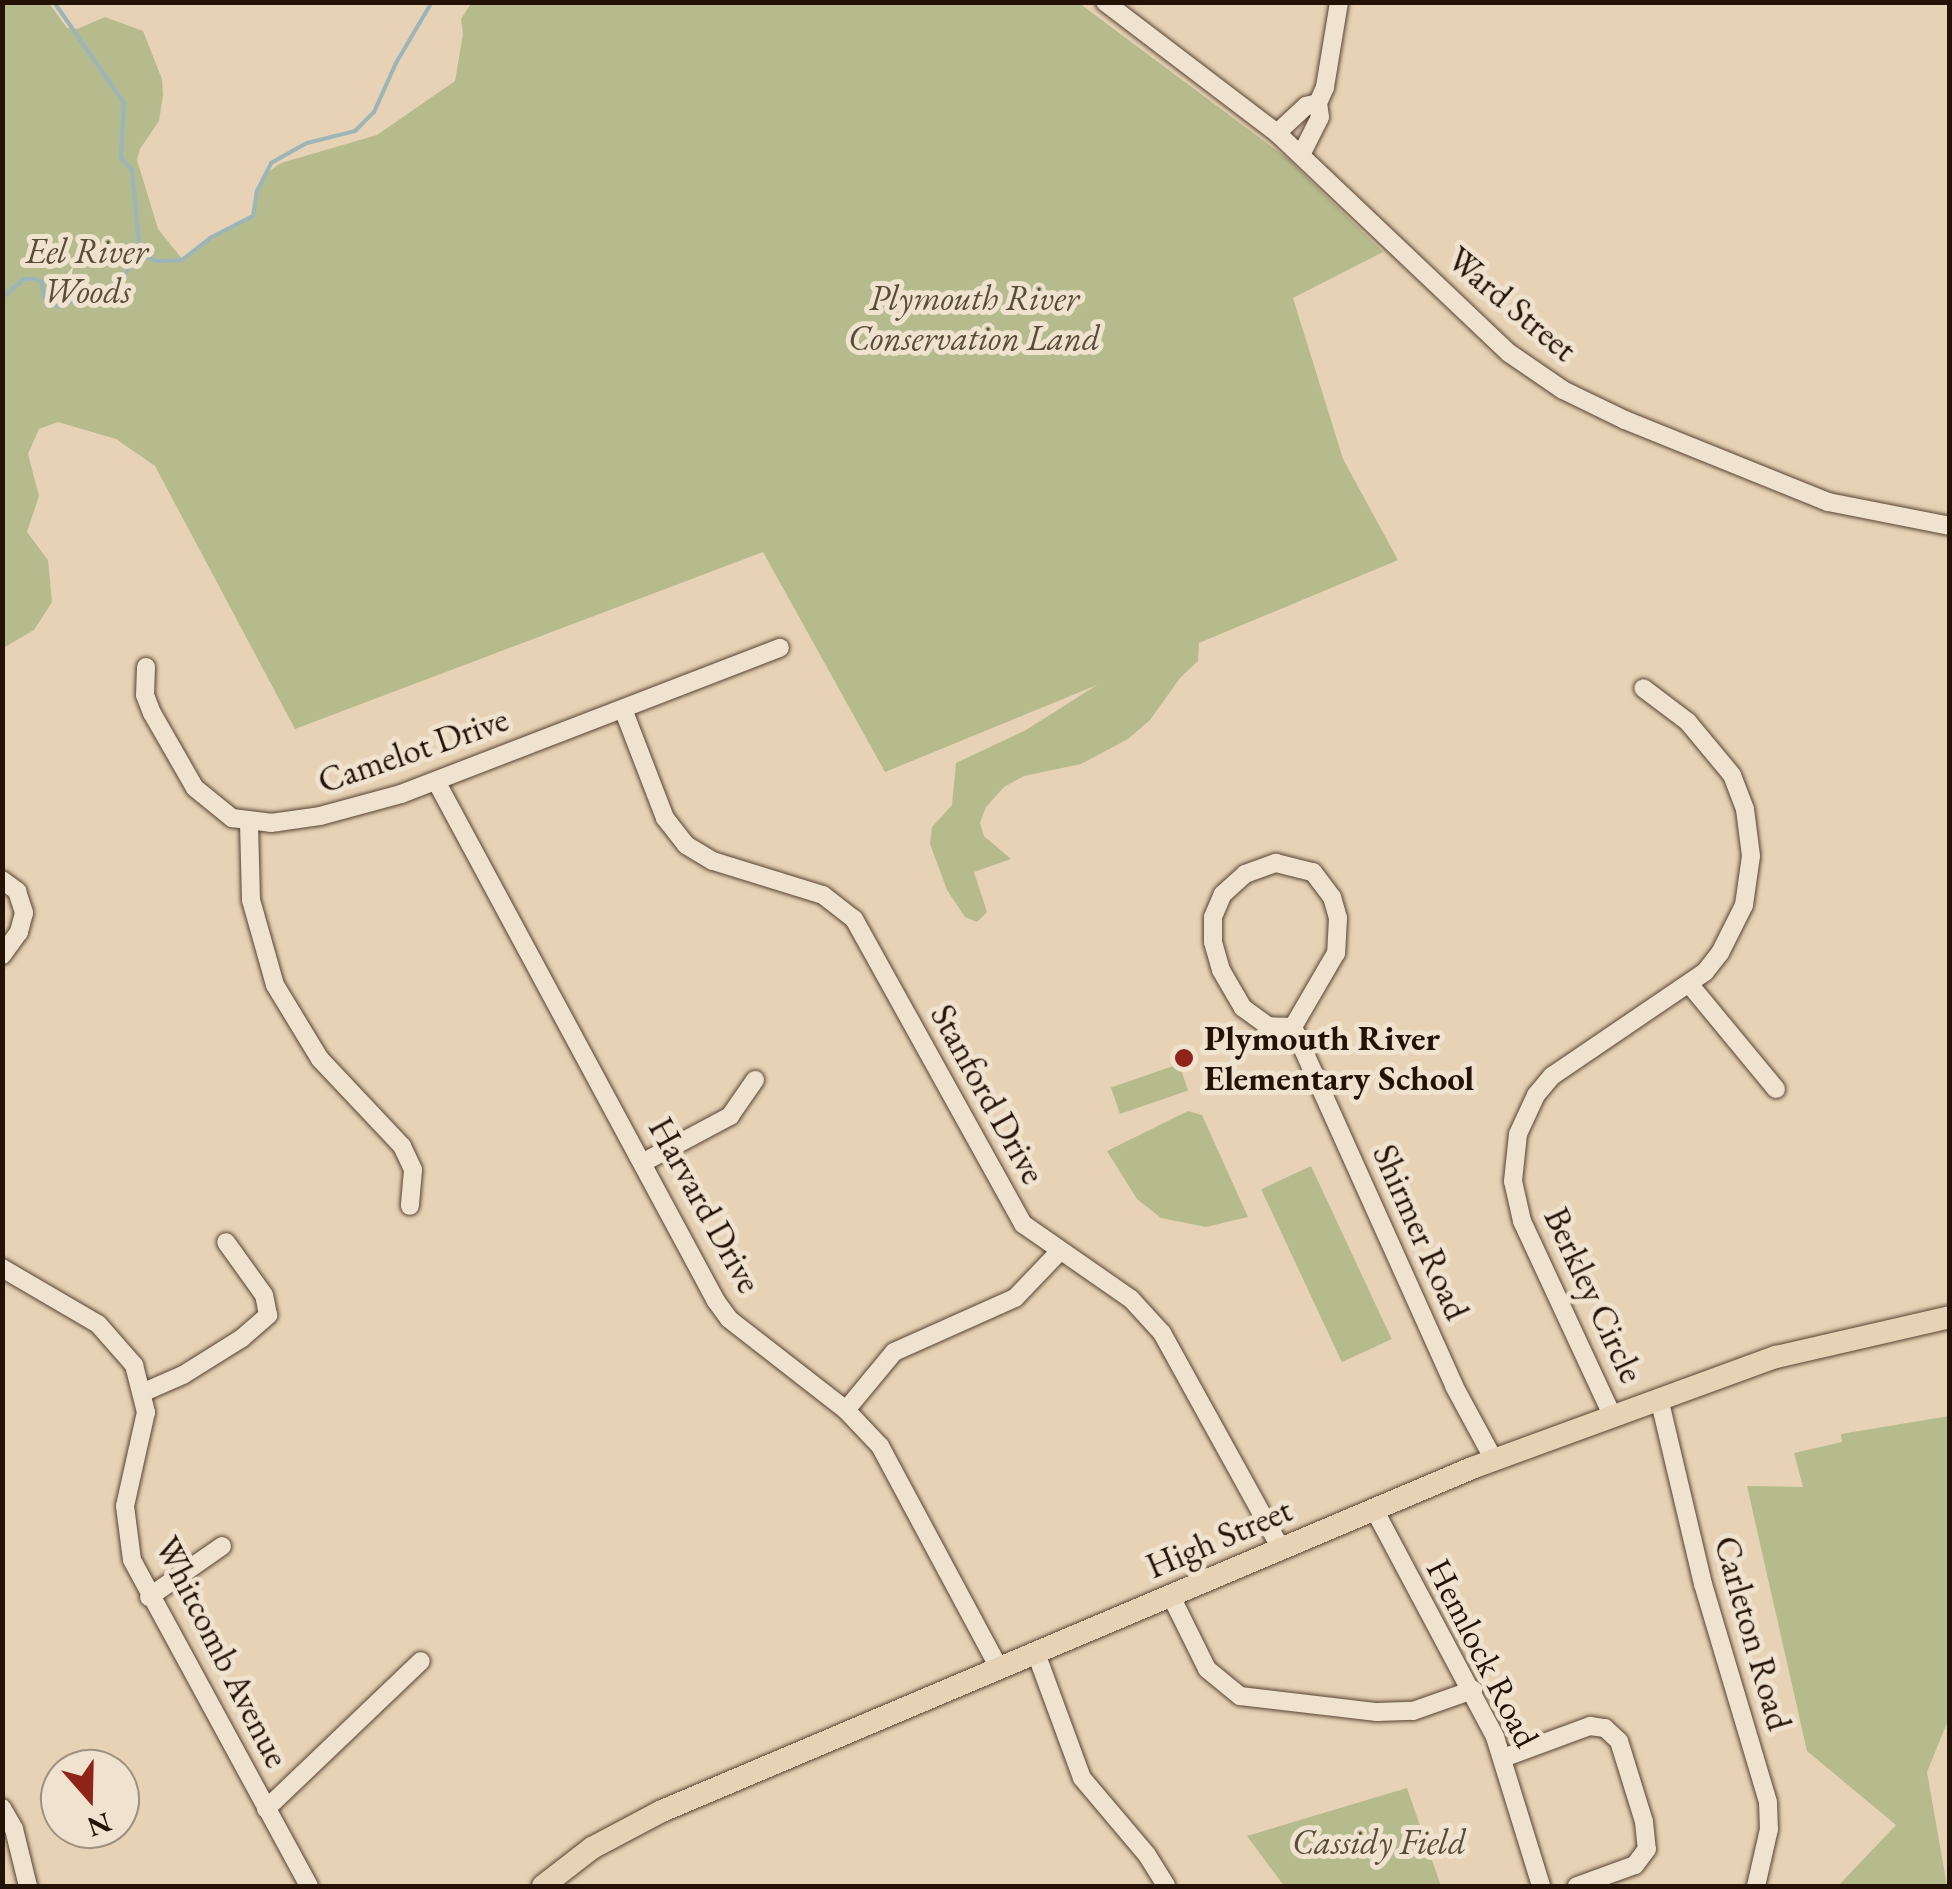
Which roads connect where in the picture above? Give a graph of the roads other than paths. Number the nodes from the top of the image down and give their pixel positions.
1 (1105, 2) edge
2 (1339, 2) edge
3 (1318, 103) junction
4 (1277, 134) junction
5 (1301, 155) junction
6 (1950, 526) edge
7 (780, 648) dead end
8 (146, 666) dead end
9 (1643, 688) dead end
10 (623, 709) junction
11 (436, 781) junction
12 (249, 823) junction
13 (2, 880) edge
14 (2, 955) edge
15 (1690, 986) junction
16 (1294, 1027) junction
17 (755, 1080) dead end
18 (1776, 1089) dead end
19 (644, 1162) junction
20 (410, 1206) dead end
21 (226, 1242) dead end
22 (1059, 1252) junction
23 (2, 1268) edge
24 (1950, 1316) edge
25 (144, 1392) junction
26 (1659, 1398) junction
27 (846, 1410) junction
28 (1612, 1415) junction
29 (1494, 1460) junction
30 (1375, 1511) junction
31 (222, 1546) dead end
32 (1281, 1549) junction
33 (1171, 1596) junction
34 (150, 1598) junction
35 (1036, 1653) junction
36 (420, 1661) dead end
37 (999, 1668) junction
38 (1473, 1690) junction
39 (1503, 1758) junction
40 (2, 1808) edge
41 (266, 1809) junction
42 (28, 1886) edge
43 (309, 1886) edge
44 (543, 1886) edge
45 (1166, 1886) edge
46 (1540, 1886) edge
47 (1577, 1886) edge
48 (1756, 1886) edge

1 - 4 street, Ward Street
2 - 3 street
3 - 4 street
3 - 5 street
4 - 5 street, Ward Street
5 - 6 street, Ward Street
7 - 10 street, Camelot Drive
8 - 12 street
9 - 15 street, Berkley Circle
10 - 11 street, Camelot Drive
10 - 22 street, Stanford Drive
11 - 12 street, Camelot Drive
11 - 19 street, Harvard Drive
12 - 20 street
13 - 14 street
15 - 18 street
15 - 28 street, Berkley Circle
16 - 16 street
16 - 29 street, Shirmer Road
17 - 19 street
19 - 27 street, Harvard Drive
21 - 25 street
22 - 27 street
22 - 32 street, Stanford Drive
23 - 25 street
24 - 26 main road, High Street
25 - 34 street, Whitcomb Avenue
26 - 28 main road, High Street
26 - 48 street, Carleton Road
27 - 37 street, Harvard Drive
28 - 29 main road, High Street
29 - 30 main road, High Street
30 - 32 main road, High Street
30 - 38 street, Hemlock Road
31 - 34 street
32 - 33 main road, High Street
33 - 35 main road, High Street
33 - 38 street
34 - 41 street, Whitcomb Avenue
35 - 37 main road, High Street
35 - 45 street
36 - 41 street
37 - 44 main road, High Street
38 - 39 street, Hemlock Road
39 - 46 street, Hemlock Road
39 - 47 street
40 - 42 street
41 - 43 street, Whitcomb Avenue

